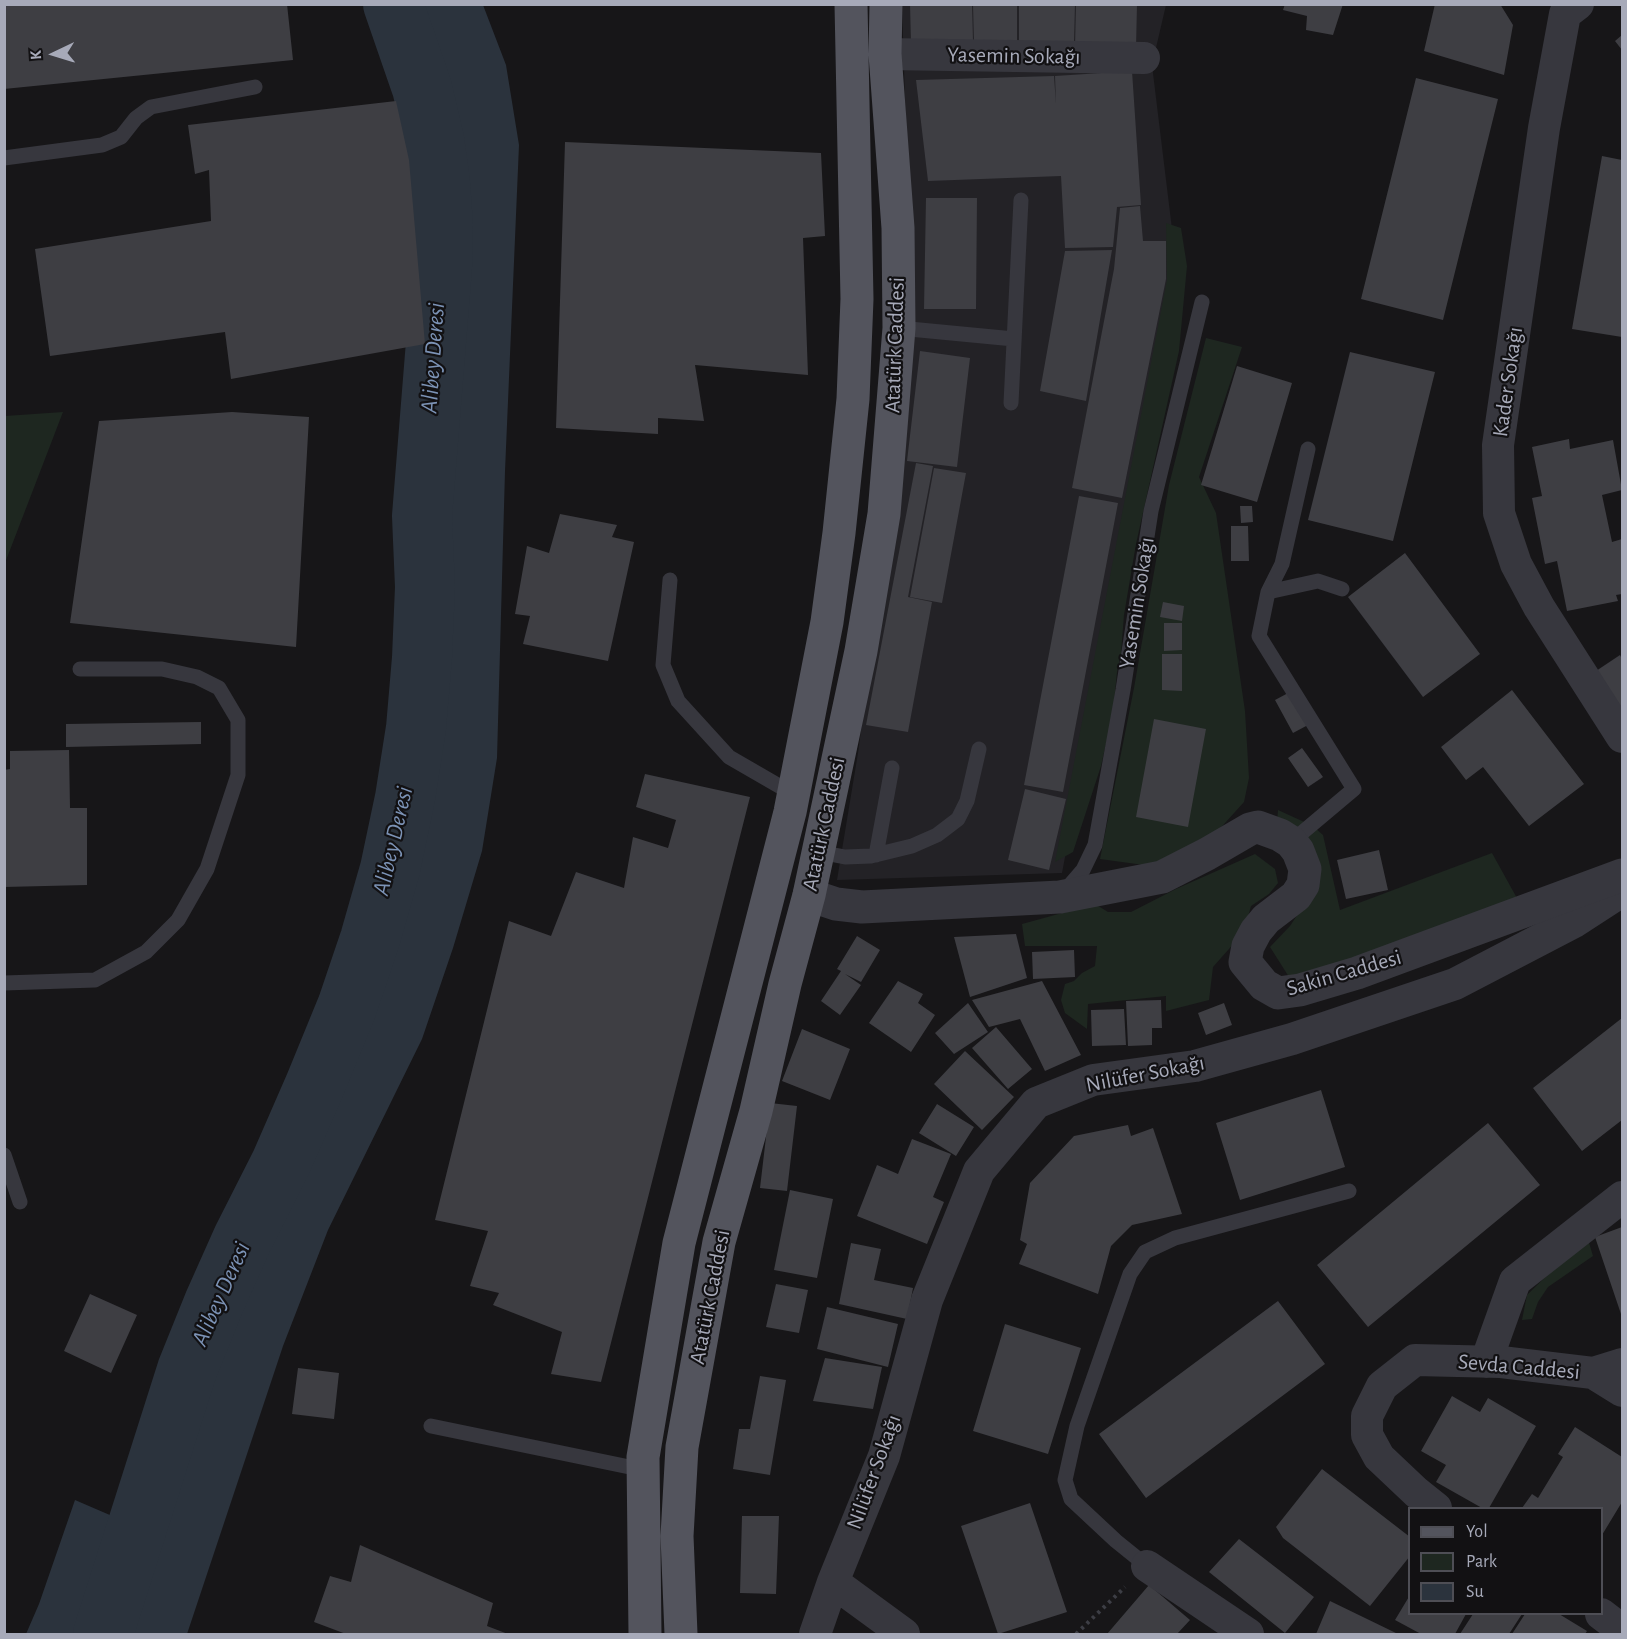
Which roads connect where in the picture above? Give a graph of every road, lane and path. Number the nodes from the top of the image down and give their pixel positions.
1 (851, 4) edge
2 (886, 4) edge
3 (1565, 8) edge
4 (885, 54) junction
5 (1144, 58) dead end
6 (255, 87) dead end
7 (4, 158) edge
8 (1022, 200) dead end
9 (1202, 302) dead end
10 (899, 328) junction
11 (1014, 339) junction
12 (1011, 403) dead end
13 (1308, 450) dead end
14 (670, 580) dead end
15 (1342, 589) dead end
16 (1268, 592) junction
17 (80, 669) dead end
18 (1623, 737) edge
19 (979, 749) dead end
20 (892, 768) dead end
21 (793, 794) junction
22 (1291, 842) junction
23 (819, 852) junction
24 (876, 855) junction
25 (1623, 875) edge
26 (771, 882) junction
27 (1623, 891) edge
28 (809, 895) junction
29 (1059, 897) junction
30 (4, 983) edge
31 (4, 1155) edge
32 (1349, 1191) dead end
33 (1623, 1197) edge
34 (20, 1202) dead end
35 (1486, 1362) junction
36 (1623, 1364) edge
37 (1593, 1374) junction
38 (1623, 1391) edge
39 (431, 1426) dead end
40 (644, 1470) junction
41 (1434, 1507) edge
42 (1147, 1566) junction
43 (833, 1582) junction
44 (1602, 1615) edge
45 (1623, 1630) edge
46 (645, 1635) edge
47 (681, 1635) edge
48 (815, 1635) edge
49 (904, 1635) edge
50 (1076, 1635) edge
51 (1248, 1635) edge

1 - 21 main road, Atatürk Caddesi
2 - 4 main road, Atatürk Caddesi
3 - 18 street, Kader Sokağı
4 - 5 street, Yasemin Sokağı
4 - 10 main road, Atatürk Caddesi
6 - 7 lane
8 - 11 lane
9 - 29 lane, Yasemin Sokağı
10 - 11 lane
10 - 23 main road, Atatürk Caddesi
11 - 12 lane
13 - 16 lane
14 - 21 lane
15 - 16 lane
16 - 22 lane
17 - 30 lane
19 - 24 lane
20 - 24 lane
21 - 26 main road, Atatürk Caddesi
22 - 25 street, Sakin Caddesi
22 - 29 street
23 - 24 lane
23 - 28 main road, Atatürk Caddesi
26 - 28 main road
26 - 40 main road, Atatürk Caddesi
27 - 43 street, Nilüfer Sokağı
28 - 29 street
28 - 47 main road, Atatürk Caddesi
31 - 34 lane
32 - 42 lane
33 - 35 street
35 - 37 street, Sevda Caddesi
35 - 41 street, Sevda Caddesi
36 - 37 street, Sevda Caddesi
37 - 38 street
39 - 40 lane
40 - 46 main road, Atatürk Caddesi
42 - 50 path
42 - 51 street
43 - 48 street, Nilüfer Sokağı
43 - 49 street
44 - 45 street

